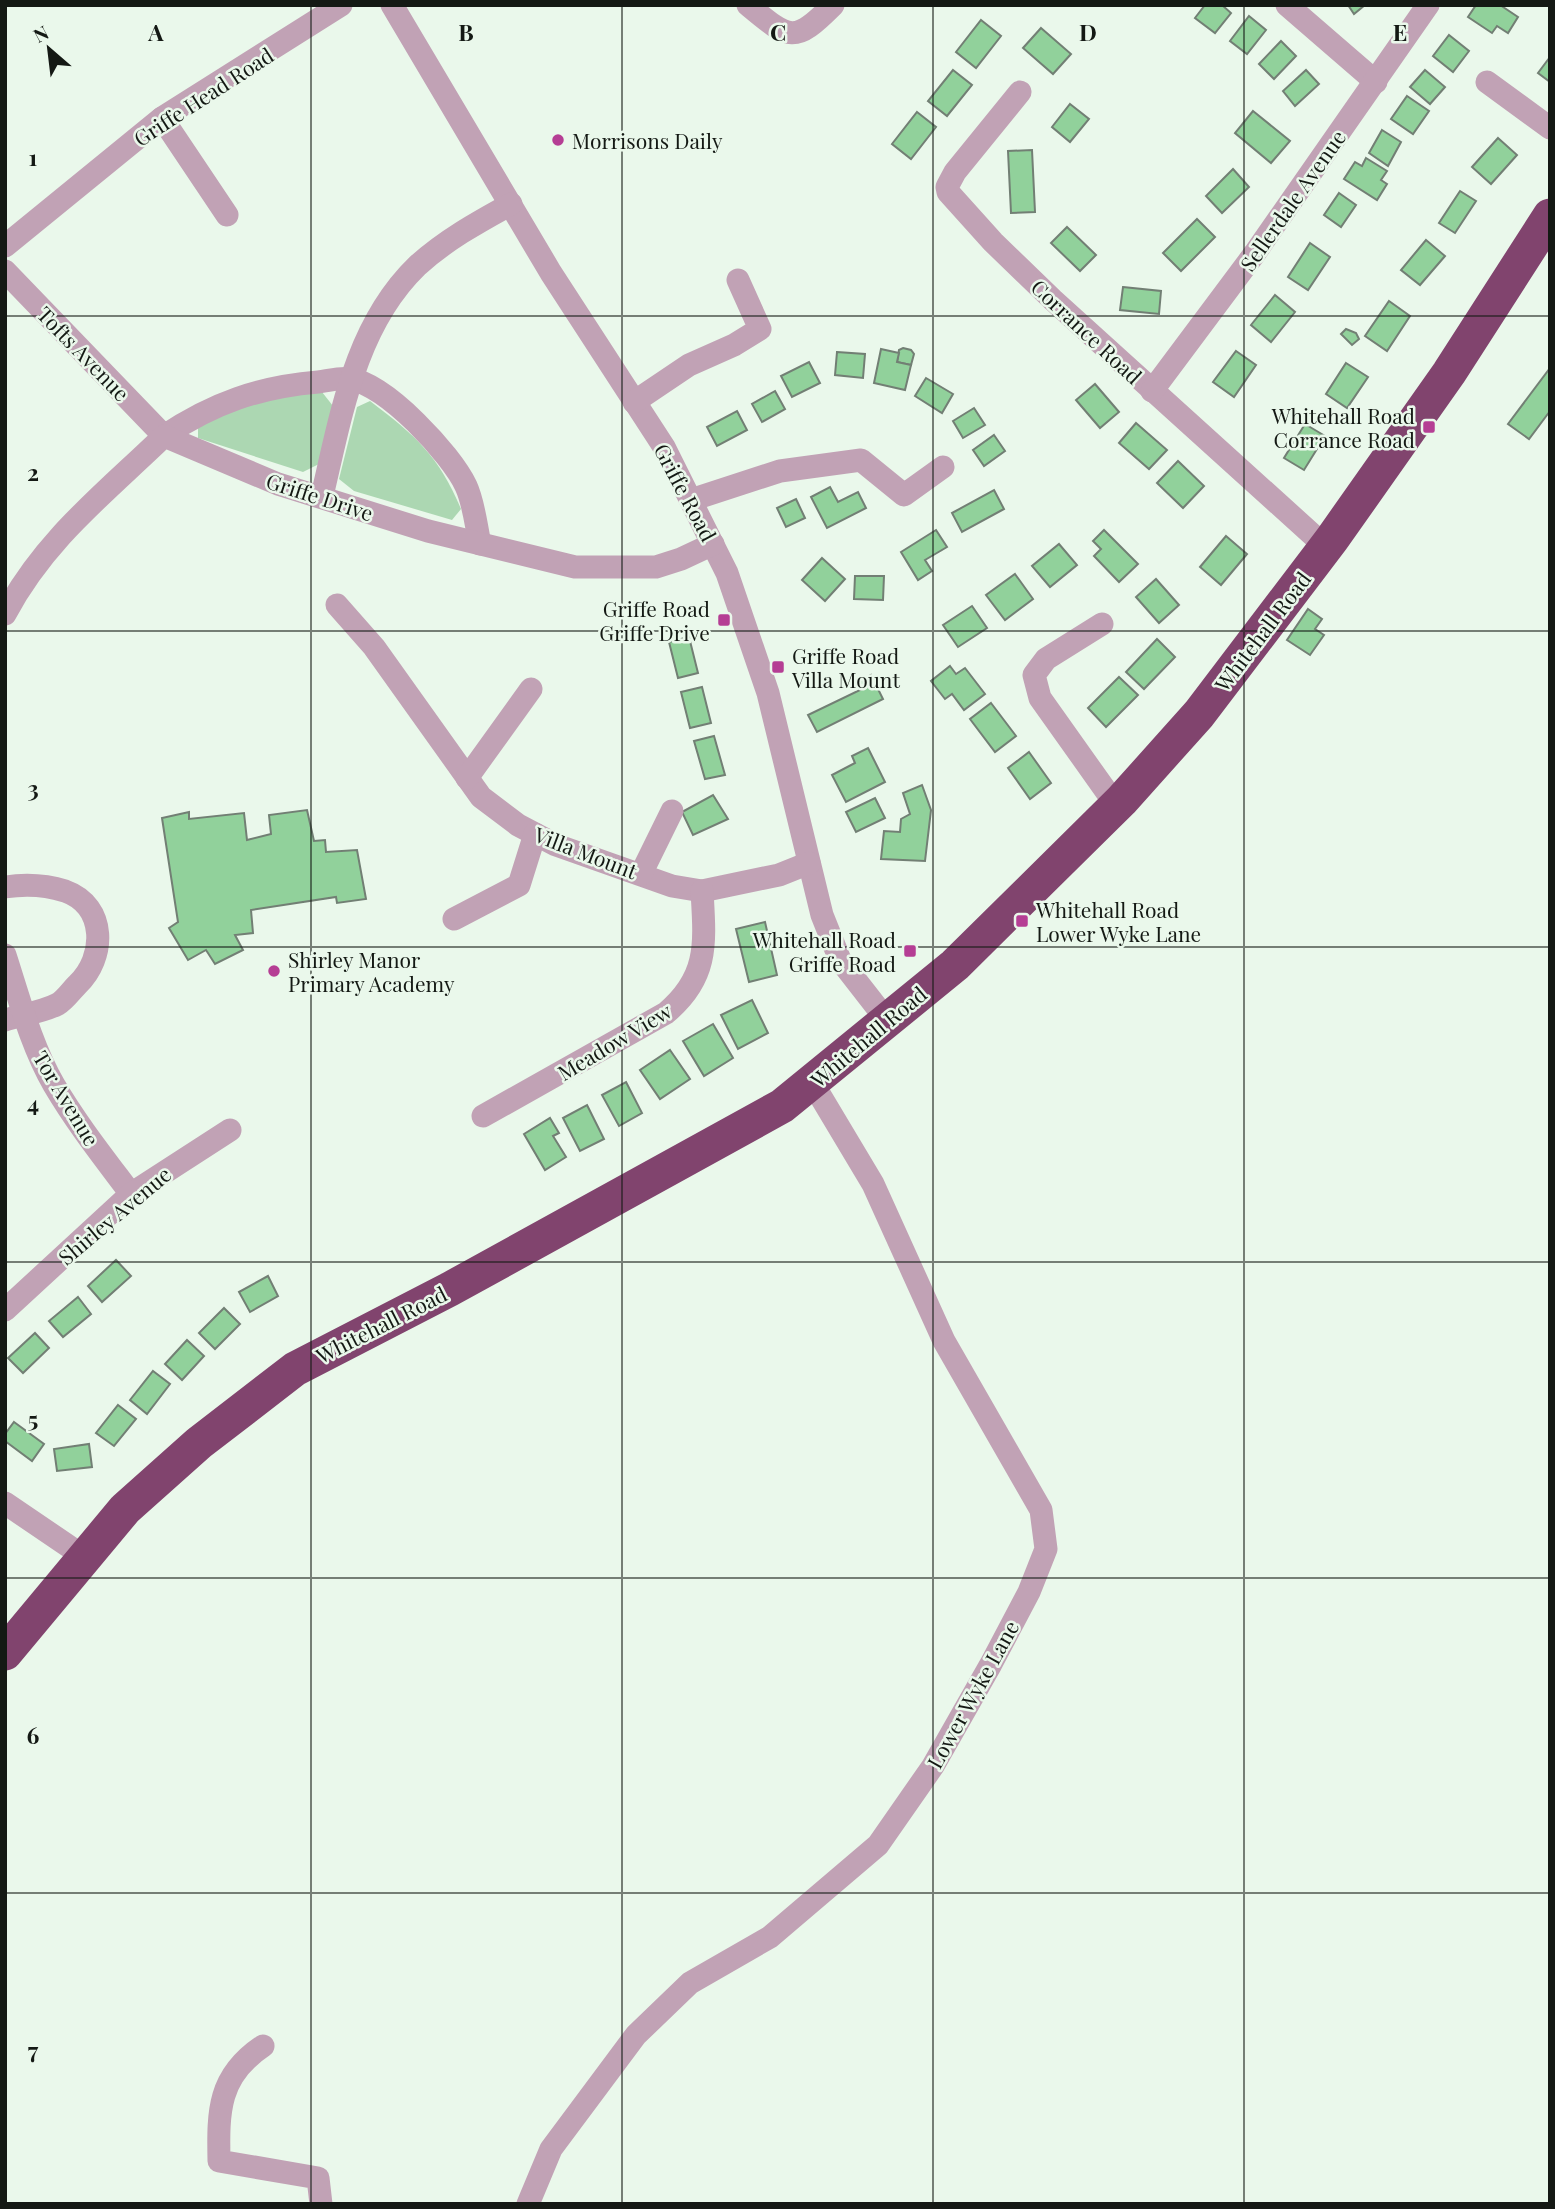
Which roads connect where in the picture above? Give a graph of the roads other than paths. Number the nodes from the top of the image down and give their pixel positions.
1 (341, 5) edge
2 (392, 5) edge
3 (748, 5) edge
4 (833, 5) edge
5 (1287, 5) edge
6 (1428, 5) edge
7 (1376, 82) junction
8 (1487, 82) dead end
9 (1020, 92) dead end
10 (162, 118) junction
11 (1550, 128) edge
12 (511, 204) junction
13 (227, 215) dead end
14 (1550, 216) edge
15 (5, 246) edge
16 (5, 271) edge
17 (738, 279) dead end
18 (350, 379) junction
19 (1152, 391) junction
20 (634, 402) junction
21 (164, 436) junction
22 (943, 467) dead end
23 (322, 496) junction
24 (691, 500) junction
25 (480, 544) junction
26 (713, 544) junction
27 (1326, 547) junction
28 (337, 605) dead end
29 (5, 614) edge
30 (1102, 624) dead end
31 (531, 689) dead end
32 (467, 778) junction
33 (1116, 805) junction
34 (672, 811) dead end
35 (535, 834) junction
36 (809, 863) junction
37 (641, 874) junction
38 (5, 887) edge
39 (702, 891) junction
40 (454, 919) dead end
41 (5, 955) edge
42 (15, 1017) edge
43 (886, 1019) junction
44 (812, 1082) junction
45 (483, 1116) dead end
46 (230, 1130) dead end
47 (131, 1194) junction
48 (5, 1310) edge
49 (5, 1503) edge
50 (83, 1556) junction
51 (5, 1653) edge
52 (263, 2046) dead end
53 (321, 2204) edge
54 (528, 2204) edge

1 - 10 street, Griffe Head Road
2 - 12 street, Griffe Road
3 - 4 street
5 - 7 street
6 - 7 street, Sellerdale Avenue
7 - 19 street, Sellerdale Avenue
8 - 11 street
9 - 19 street, Corrance Road
10 - 13 street
10 - 15 street, Griffe Head Road
12 - 18 street
12 - 20 street, Griffe Road
14 - 27 highway, Whitehall Road
16 - 21 street, Tofts Avenue
17 - 20 street
18 - 21 street
18 - 23 street
18 - 25 street
19 - 27 street, Corrance Road
20 - 24 street, Griffe Road
21 - 23 street, Griffe Drive
21 - 29 street
22 - 24 street
23 - 25 street, Griffe Drive
24 - 26 street, Griffe Road
25 - 26 street, Griffe Drive
26 - 36 street, Griffe Road
27 - 33 highway, Whitehall Road
28 - 32 street, Villa Mount
30 - 33 street
31 - 32 street
32 - 35 street, Villa Mount
33 - 43 highway, Whitehall Road
34 - 37 street
35 - 37 street, Villa Mount
35 - 40 street
36 - 39 street, Villa Mount
36 - 43 street, Griffe Road
37 - 39 street, Villa Mount
38 - 42 street
39 - 45 street, Meadow View
41 - 42 street, Tor Avenue
42 - 47 street, Tor Avenue
43 - 44 highway, Whitehall Road
44 - 50 highway, Whitehall Road
44 - 54 street, Lower Wyke Lane
46 - 47 street, Shirley Avenue
47 - 48 street, Shirley Avenue
49 - 50 street
50 - 51 highway, Whitehall Road
52 - 53 street

